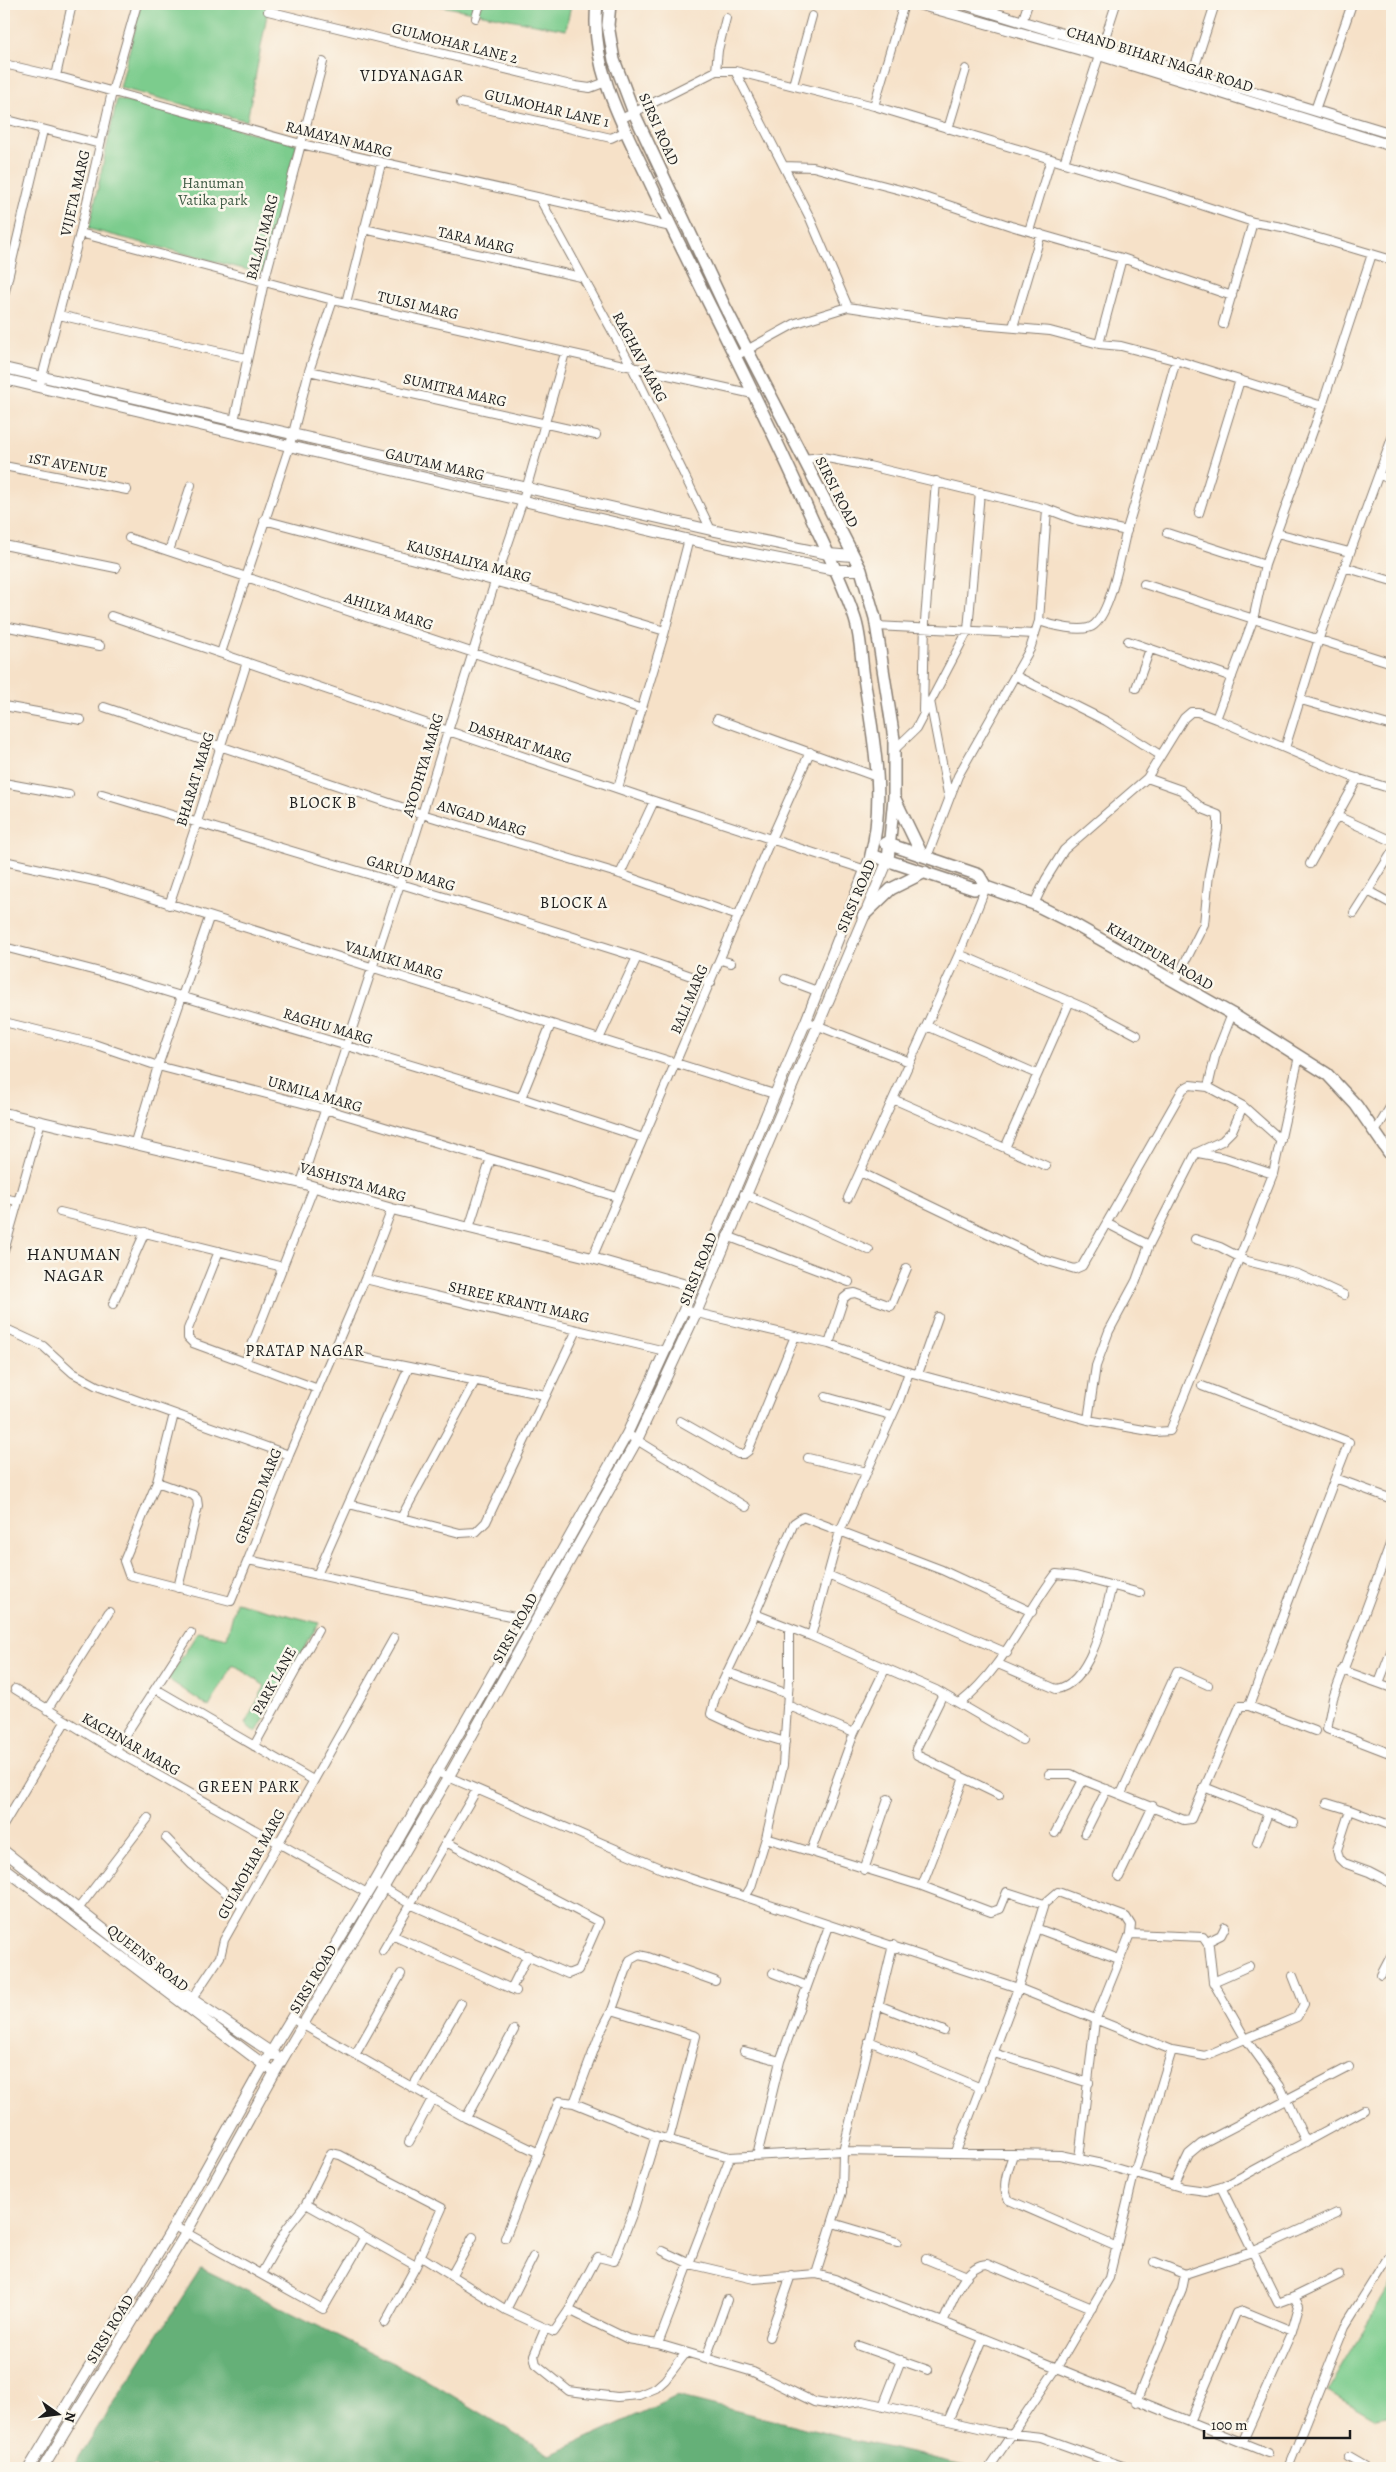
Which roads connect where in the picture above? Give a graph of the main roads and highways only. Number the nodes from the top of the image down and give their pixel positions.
1 (597, 4) edge
2 (610, 4) edge
3 (894, 797) junction
4 (875, 839) junction
5 (891, 844) junction
6 (924, 856) junction
7 (888, 860) junction
8 (925, 872) junction
9 (986, 887) junction
10 (863, 916) road end
11 (1392, 1157) edge

1 - 4 main road, SIRSI ROAD
2 - 3 main road, SIRSI ROAD
3 - 5 main road, SIRSI ROAD
3 - 6 main road
4 - 5 main road, KHATIPURA ROAD
4 - 7 main road, SIRSI ROAD
5 - 6 main road, KHATIPURA ROAD
5 - 7 main road, SIRSI ROAD
6 - 9 main road, KHATIPURA ROAD
7 - 8 main road
8 - 9 main road
8 - 10 main road
9 - 11 main road, KHATIPURA ROAD

